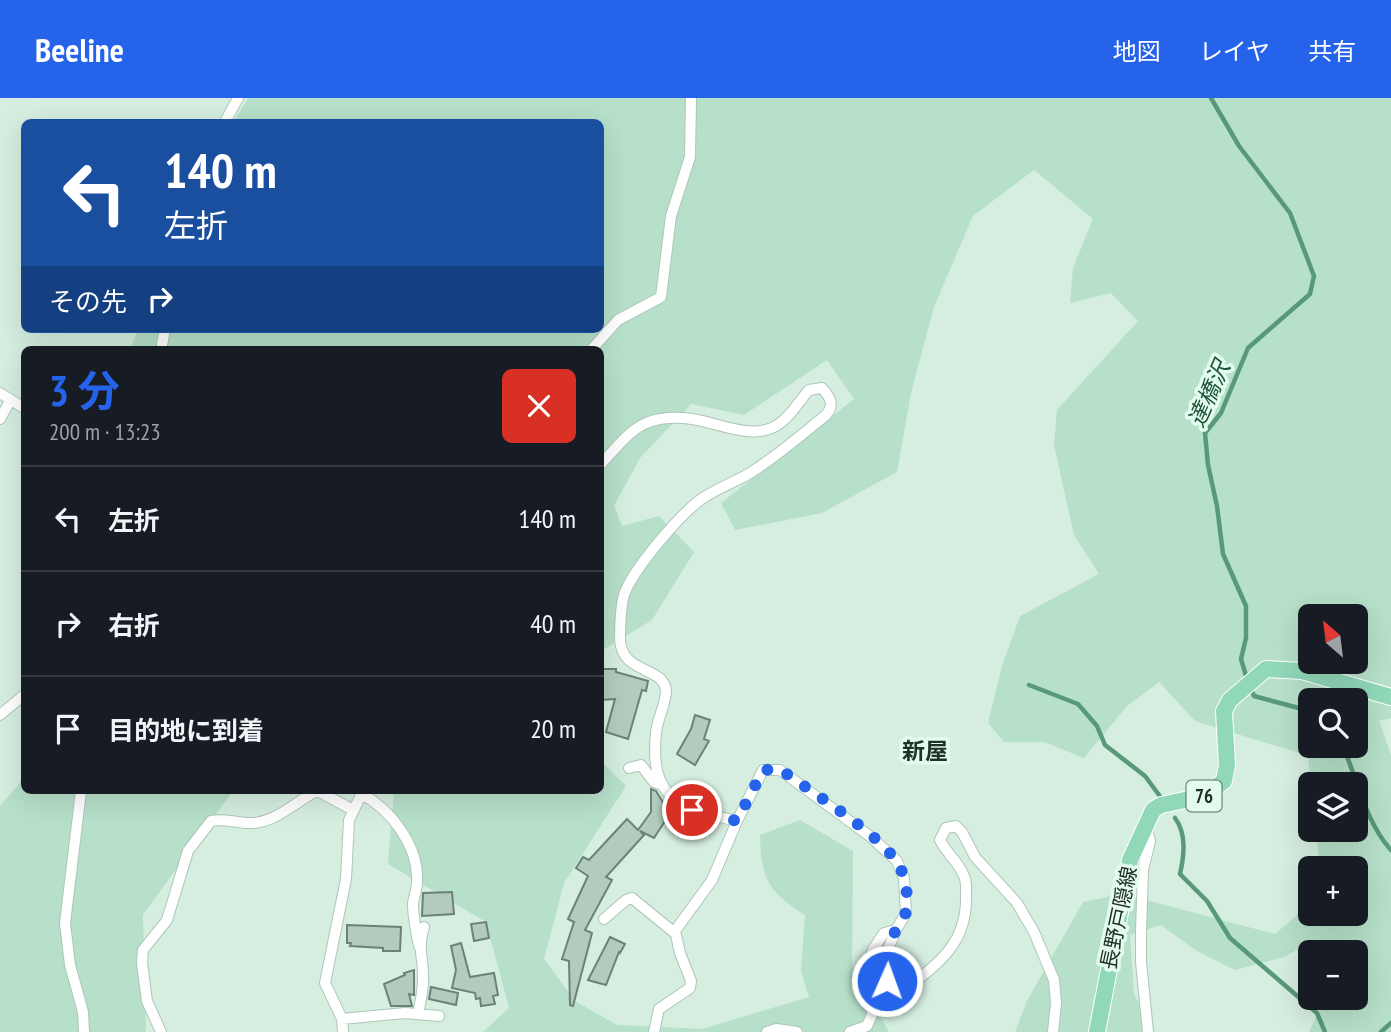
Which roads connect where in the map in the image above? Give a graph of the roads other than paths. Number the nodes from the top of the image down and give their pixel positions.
1 (238, 98) edge
2 (691, 98) edge
3 (227, 119) edge
4 (595, 346) edge
5 (0, 393) edge
6 (10, 401) junction
7 (21, 406) edge
8 (0, 419) edge
9 (604, 461) edge
10 (1391, 697) edge
11 (21, 698) edge
12 (0, 715) edge
13 (629, 768) dead end
14 (663, 785) junction
15 (81, 794) edge
16 (312, 794) edge
17 (323, 794) edge
18 (362, 794) edge
19 (364, 794) edge
20 (353, 810) junction
21 (737, 821) junction
22 (1146, 827) junction
23 (604, 919) dead end
24 (424, 927) dead end
25 (895, 930) junction
26 (676, 934) junction
27 (419, 946) junction
28 (418, 1014) junction
29 (439, 1016) dead end
30 (341, 1019) junction
31 (84, 1032) edge
32 (161, 1032) edge
33 (343, 1032) edge
34 (654, 1032) edge
35 (767, 1032) edge
36 (797, 1032) edge
37 (850, 1032) edge
38 (1054, 1032) edge
39 (1097, 1032) edge
40 (1148, 1032) edge

1 - 3 street
2 - 4 street
5 - 6 street
6 - 7 street
6 - 8 street
9 - 14 street
10 - 22 main road, 長野戸隠線 / 76
11 - 12 street
13 - 14 street
14 - 21 street
15 - 31 street
16 - 32 street
17 - 20 street
18 - 20 street
19 - 27 street
20 - 30 street
21 - 25 street
21 - 26 street
22 - 39 main road, 長野戸隠線 / 76
22 - 40 street
23 - 26 street
24 - 27 street
25 - 37 street
25 - 38 street
26 - 34 street
27 - 28 street
28 - 29 street
28 - 30 street
30 - 33 street
35 - 36 street

